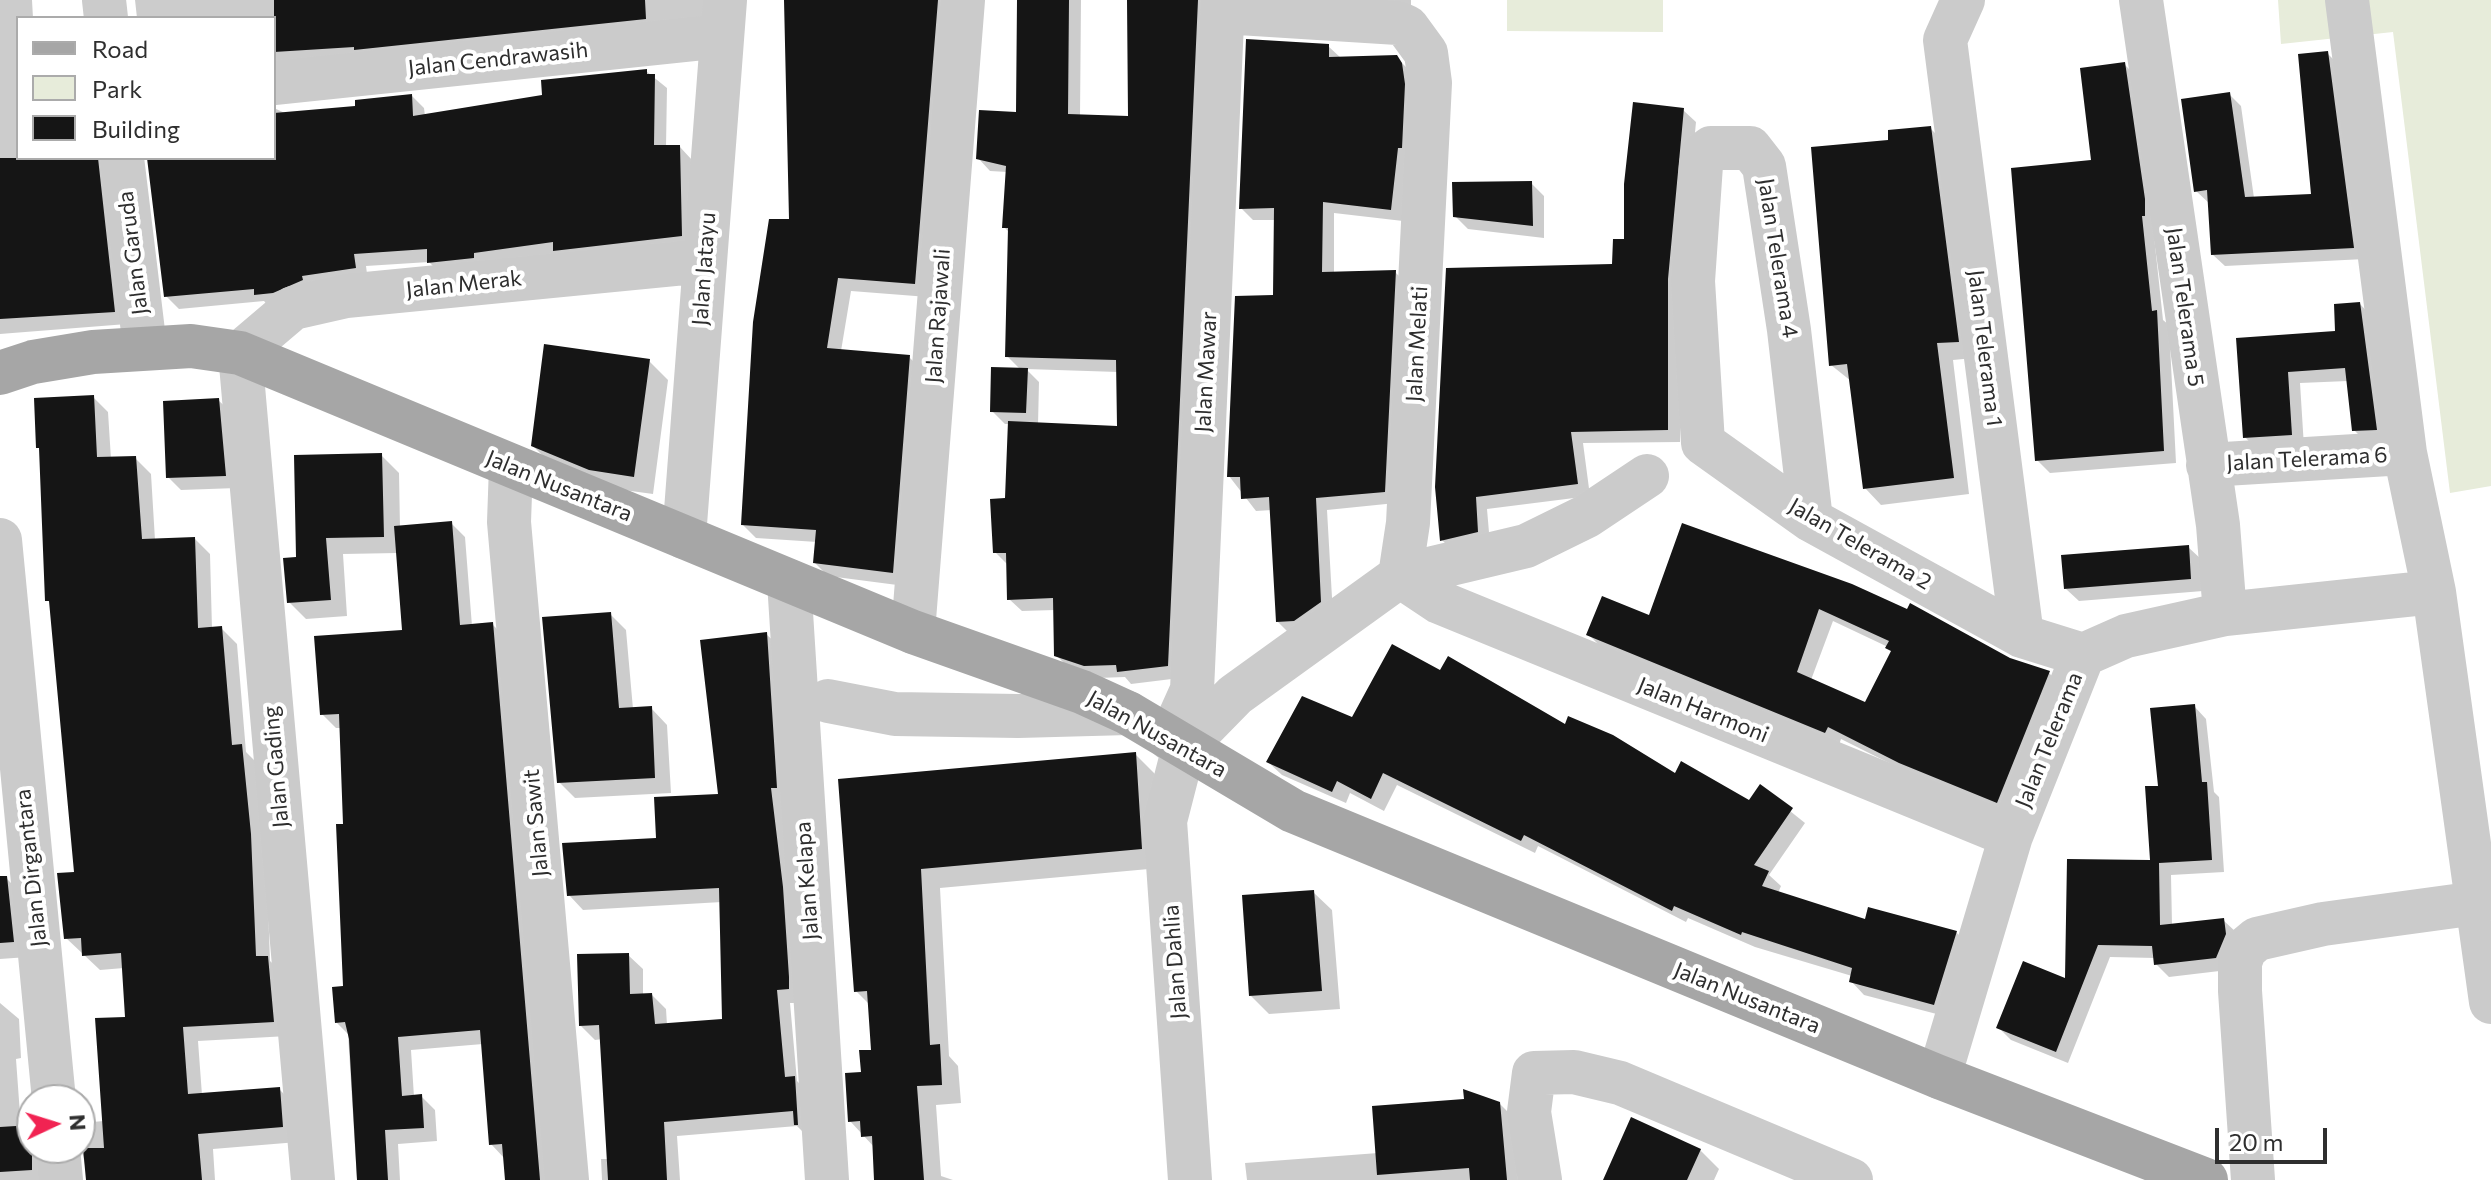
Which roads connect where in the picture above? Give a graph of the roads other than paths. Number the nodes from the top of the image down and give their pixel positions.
1 (963, 0) edge
2 (1963, 0) edge
3 (2141, 0) edge
4 (2347, 0) edge
5 (1223, 6) edge
6 (1407, 13) edge
7 (724, 18) edge
8 (276, 83) edge
9 (122, 160) edge
10 (705, 261) junction
11 (145, 348) junction
12 (240, 353) junction
13 (0, 373) edge
14 (1703, 443) joint
15 (2405, 453) junction
16 (2208, 465) junction
17 (511, 466) junction
18 (1647, 476) dead end
19 (1811, 520) junction
20 (684, 537) junction
21 (0, 540) edge
22 (1400, 576) junction
23 (789, 581) junction
24 (2434, 592) junction
25 (2225, 614) junction
26 (913, 632) junction
27 (2022, 636) junction
28 (973, 654) junction
29 (2083, 655) junction
30 (828, 701) dead end
31 (1128, 713) junction
32 (958, 715) junction
33 (8, 734) edge
34 (1177, 743) junction
35 (2475, 786) edge
36 (2011, 836) junction
37 (2477, 903) junction
38 (2491, 1002) edge
39 (1939, 1077) junction
40 (52, 1084) edge
41 (313, 1180) edge
42 (567, 1180) edge
43 (827, 1180) edge
44 (1190, 1180) edge
45 (1540, 1180) edge
46 (1851, 1180) edge
47 (2206, 1180) edge
48 (2253, 1180) edge

1 - 26 street, Jalan Rajawali
2 - 27 street, Jalan Telerama 1
3 - 16 street, Jalan Telerama 5
4 - 15 street
5 - 6 street, Jalan Melati
5 - 34 street, Jalan Mawar
6 - 22 street, Jalan Melati
7 - 8 street, Jalan Cendrawasih
7 - 10 street, Jalan Jatayu
9 - 11 street, Jalan Garuda
10 - 12 street, Jalan Merak
10 - 20 street, Jalan Jatayu
11 - 12 main road, Jalan Nusantara
11 - 13 main road, Jalan Nusantara
12 - 17 main road, Jalan Nusantara
12 - 41 street, Jalan Gading
14 - 19 street, Jalan Telerama 2
14 - 19 street, Jalan Telerama 4
15 - 16 street, Jalan Telerama 6
15 - 24 street
16 - 25 street, Jalan Telerama 5
17 - 20 main road, Jalan Nusantara
17 - 42 street, Jalan Sawit
18 - 22 street
19 - 27 street, Jalan Telerama 2
20 - 23 main road, Jalan Nusantara
21 - 33 street, Jalan Dirgantara
22 - 34 street
22 - 36 street, Jalan Harmoni
23 - 26 main road, Jalan Nusantara
23 - 43 street, Jalan Kelapa
24 - 25 street, Jalan Telerama
24 - 35 street
25 - 29 street, Jalan Telerama
26 - 28 main road, Jalan Nusantara
27 - 29 street
28 - 31 main road, Jalan Nusantara
28 - 32 street
29 - 36 street, Jalan Telerama
30 - 32 street
31 - 32 street
31 - 34 main road, Jalan Nusantara
33 - 40 street, Jalan Dirgantara
34 - 39 main road, Jalan Nusantara
34 - 44 street, Jalan Dahlia
35 - 37 street
36 - 39 street, Jalan Telerama
37 - 38 street
37 - 48 street
39 - 47 main road, Jalan Nusantara
45 - 46 street

